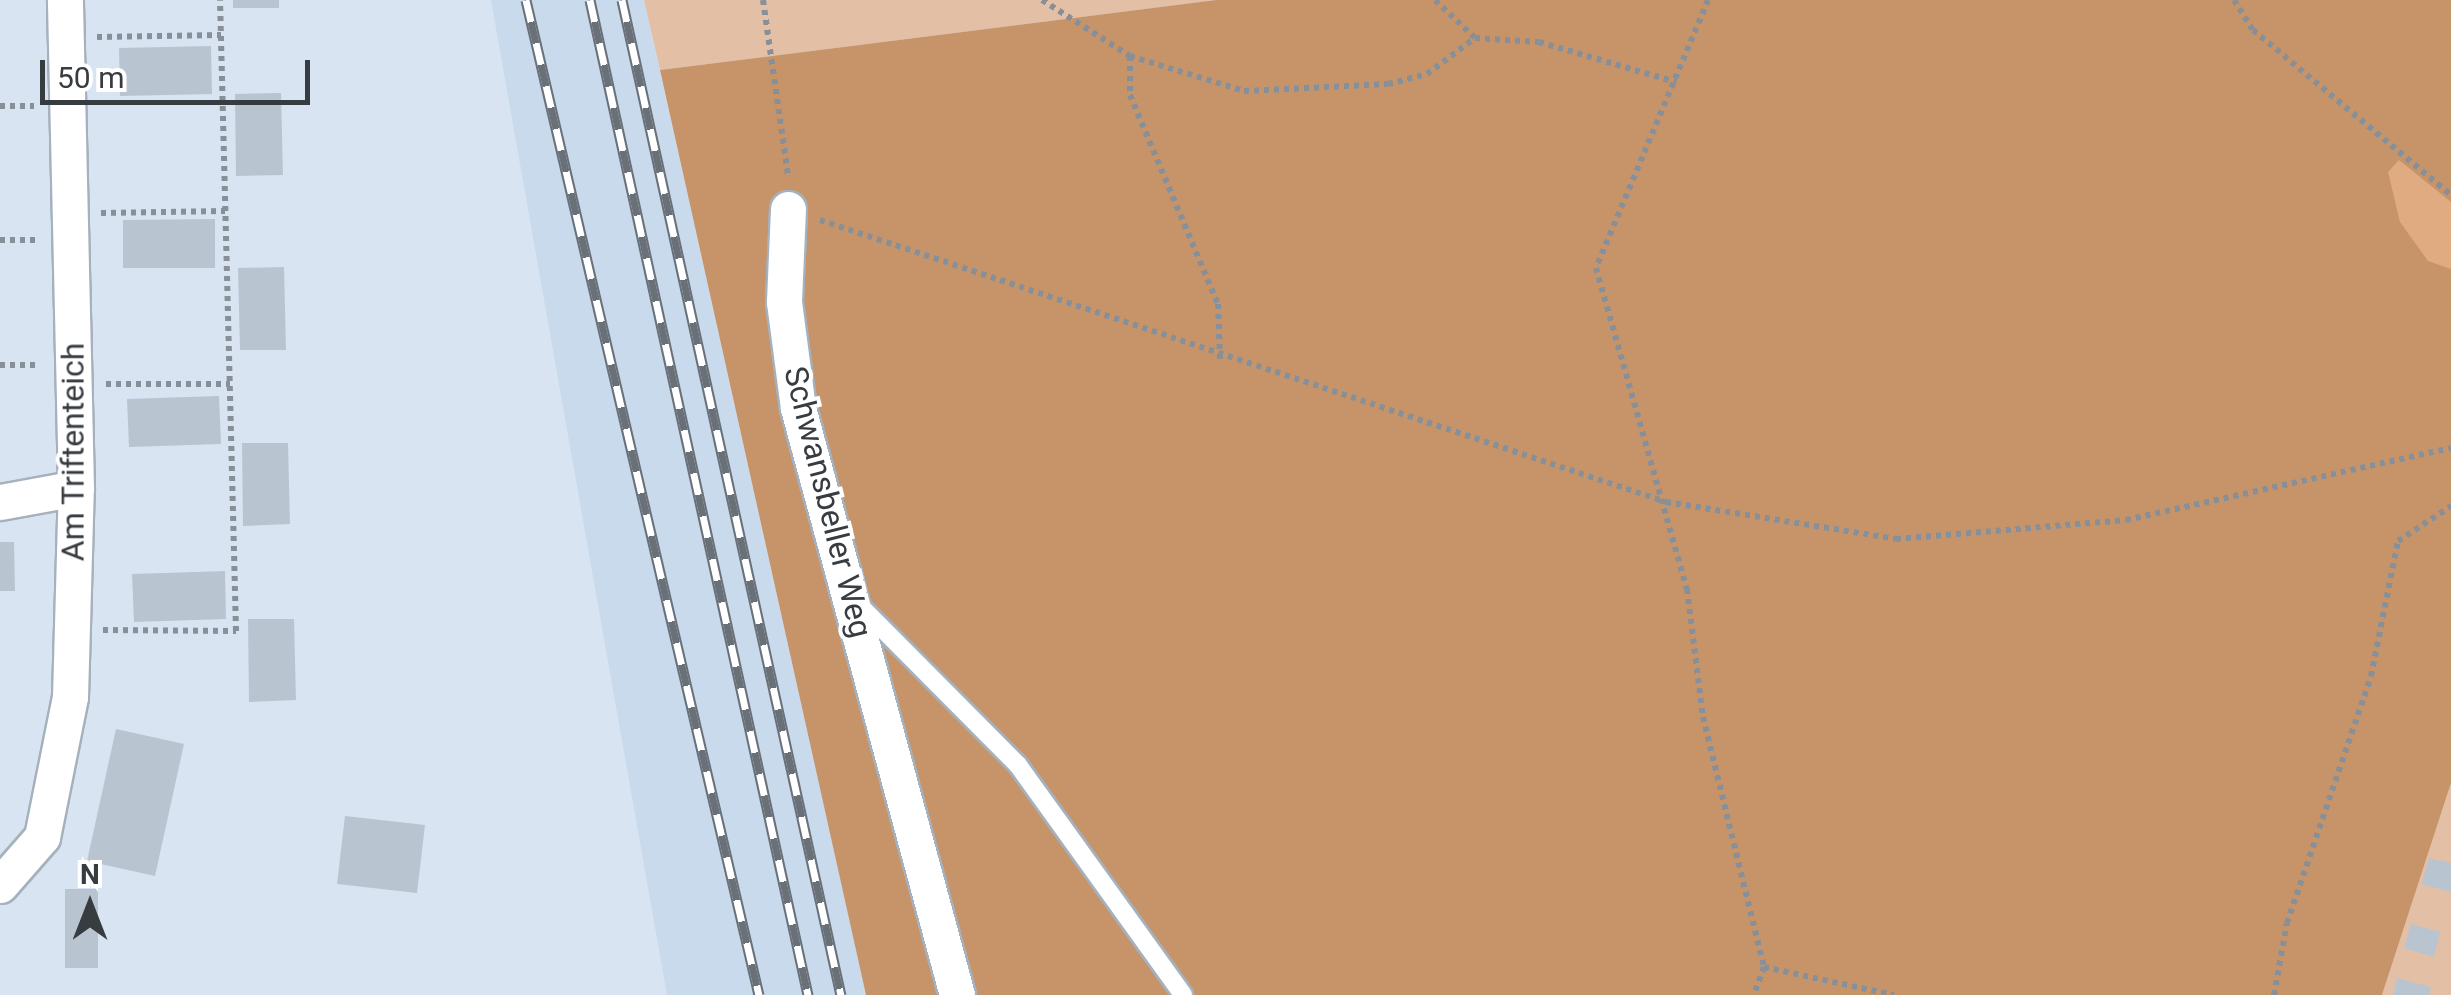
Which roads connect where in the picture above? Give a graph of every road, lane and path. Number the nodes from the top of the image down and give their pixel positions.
1 (65, 0) edge
2 (220, 0) edge
3 (763, 0) edge
4 (1042, 0) edge
5 (1435, 0) edge
6 (1708, 0) edge
7 (2234, 0) edge
8 (221, 36) junction
9 (66, 38) junction
10 (1475, 38) junction
11 (1130, 56) junction
12 (1676, 82) junction
13 (2451, 196) edge
14 (788, 209) junction
15 (225, 212) junction
16 (70, 214) junction
17 (1220, 359) junction
18 (74, 384) junction
19 (230, 384) junction
20 (2451, 448) edge
21 (76, 488) junction
22 (0, 502) edge
23 (1666, 502) junction
24 (2451, 506) edge
25 (851, 597) junction
26 (72, 630) junction
27 (0, 885) edge
28 (1764, 967) junction
29 (958, 995) edge
30 (1183, 995) edge
31 (1754, 995) edge
32 (1894, 995) edge
33 (2274, 995) edge

1 - 9 street, Am Triftenteich
2 - 8 path
3 - 14 path
4 - 11 path
5 - 10 path
6 - 12 path
7 - 13 path
8 - 9 path
8 - 15 path
9 - 16 street, Am Triftenteich
10 - 11 path
10 - 12 path
11 - 17 path
12 - 23 path
14 - 17 path
14 - 25 street, Schwansbeller Weg
15 - 16 path
15 - 19 path
16 - 18 street, Am Triftenteich
17 - 23 path
18 - 19 path
18 - 21 street, Am Triftenteich
19 - 26 path
20 - 23 path
21 - 22 street
21 - 26 street, Am Triftenteich
23 - 28 path
24 - 33 path
25 - 29 street, Schwansbeller Weg
25 - 30 lane
26 - 27 street, Am Triftenteich
28 - 31 path
28 - 32 path

